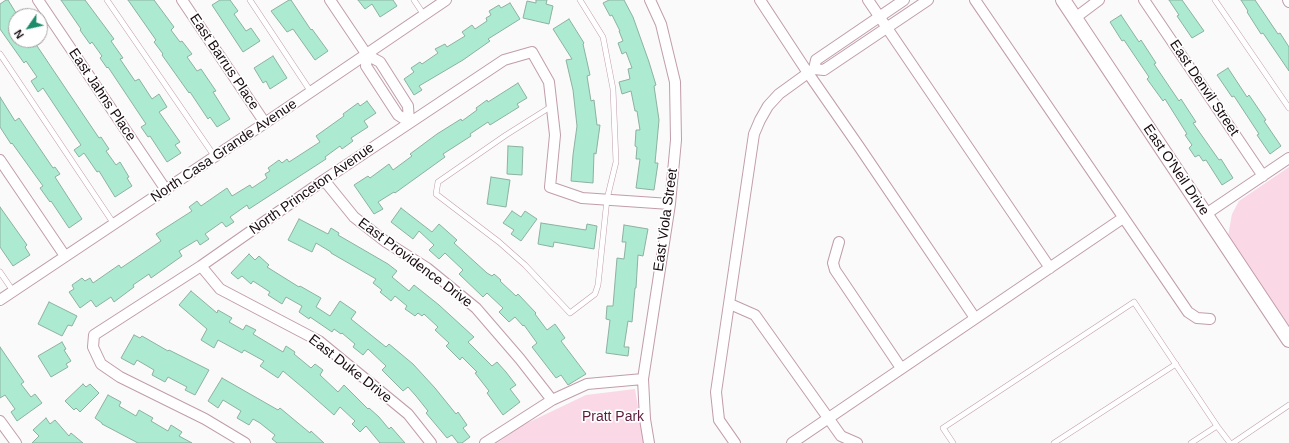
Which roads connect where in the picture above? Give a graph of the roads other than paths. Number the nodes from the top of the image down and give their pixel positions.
1 (38, 0) edge
2 (107, 0) edge
3 (182, 0) edge
4 (250, 0) edge
5 (330, 0) edge
6 (414, 0) edge
7 (446, 0) edge
8 (580, 0) edge
9 (650, 0) edge
10 (760, 0) edge
11 (868, 0) edge
12 (904, 0) edge
13 (928, 0) edge
14 (974, 0) edge
15 (1063, 0) edge
16 (1099, 0) edge
17 (1144, 0) edge
18 (1215, 0) edge
19 (424, 15) junction
20 (879, 17) junction
21 (1074, 18) junction
22 (887, 28) junction
23 (0, 54) edge
24 (367, 55) junction
25 (811, 71) junction
26 (311, 92) junction
27 (552, 106) junction
28 (1289, 108) edge
29 (409, 122) junction
30 (265, 123) junction
31 (214, 157) junction
32 (1289, 158) edge
33 (0, 160) edge
34 (1263, 176) junction
35 (324, 180) junction
36 (166, 190) junction
37 (607, 200) junction
38 (670, 204) junction
39 (1206, 214) junction
40 (1123, 218) junction
41 (114, 224) junction
42 (839, 242) dead end
43 (65, 256) junction
44 (201, 266) junction
45 (1050, 268) junction
46 (0, 272) edge
47 (13, 291) junction
48 (0, 300) edge
49 (730, 304) junction
50 (975, 318) junction
51 (1210, 319) dead end
52 (1289, 340) edge
53 (1176, 364) junction
54 (901, 368) junction
55 (643, 379) junction
56 (552, 400) junction
57 (1289, 405) edge
58 (828, 418) junction
59 (0, 421) edge
60 (1216, 426) junction
61 (1198, 441) edge
62 (16, 443) edge
63 (245, 443) edge
64 (432, 443) edge
65 (485, 443) edge
66 (649, 443) edge
67 (735, 443) edge
68 (792, 443) edge
69 (857, 443) edge
70 (952, 443) edge
71 (1054, 443) edge
72 (1191, 443) edge
73 (1230, 443) edge
74 (1233, 443) edge

1 - 36 street, East Jahns Place
2 - 31 lane
3 - 30 street, East Barrus Place
4 - 26 lane
5 - 24 street
6 - 19 lane
7 - 19 street, North Casa Grande Avenue
8 - 37 lane
9 - 38 street, East Viola Street
10 - 25 street
11 - 20 street
12 - 20 street
13 - 22 street
14 - 40 street
15 - 21 street, East O'Neil Drive
16 - 21 street
17 - 34 street, East Denvil Street
18 - 28 lane
19 - 24 street, North Casa Grande Avenue
20 - 22 street
20 - 25 street
21 - 39 street, East O'Neil Drive
22 - 25 street
22 - 45 street
23 - 41 lane
24 - 26 street, North Casa Grande Avenue
24 - 29 street
24 - 29 street
25 - 49 street
25 - 50 street
26 - 30 street, North Casa Grande Avenue
27 - 29 street, North Princeton Avenue
27 - 37 street
27 - 37 lane
29 - 35 street, North Princeton Avenue
30 - 31 street, North Casa Grande Avenue
31 - 36 street, North Casa Grande Avenue
32 - 34 street
33 - 43 street
34 - 39 street
35 - 44 street, North Princeton Avenue
35 - 56 street, East Providence Drive
36 - 41 street, North Casa Grande Avenue
37 - 38 street
38 - 55 street, East Viola Street
39 - 52 street, East O'Neil Drive
40 - 45 street
40 - 51 street
41 - 43 street, North Casa Grande Avenue
42 - 54 street
43 - 47 street, North Casa Grande Avenue
44 - 63 street, North Princeton Avenue
44 - 64 street, East Duke Drive
45 - 50 street
46 - 47 lane
47 - 48 street, North Casa Grande Avenue
49 - 58 street
49 - 67 street
50 - 54 street
53 - 60 lane
53 - 70 lane
53 - 71 lane
54 - 58 street
55 - 56 street
55 - 66 street, East Viola Street
56 - 65 street
57 - 74 lane
58 - 68 street
58 - 69 street
59 - 62 street
60 - 61 lane
60 - 73 lane
61 - 72 lane

